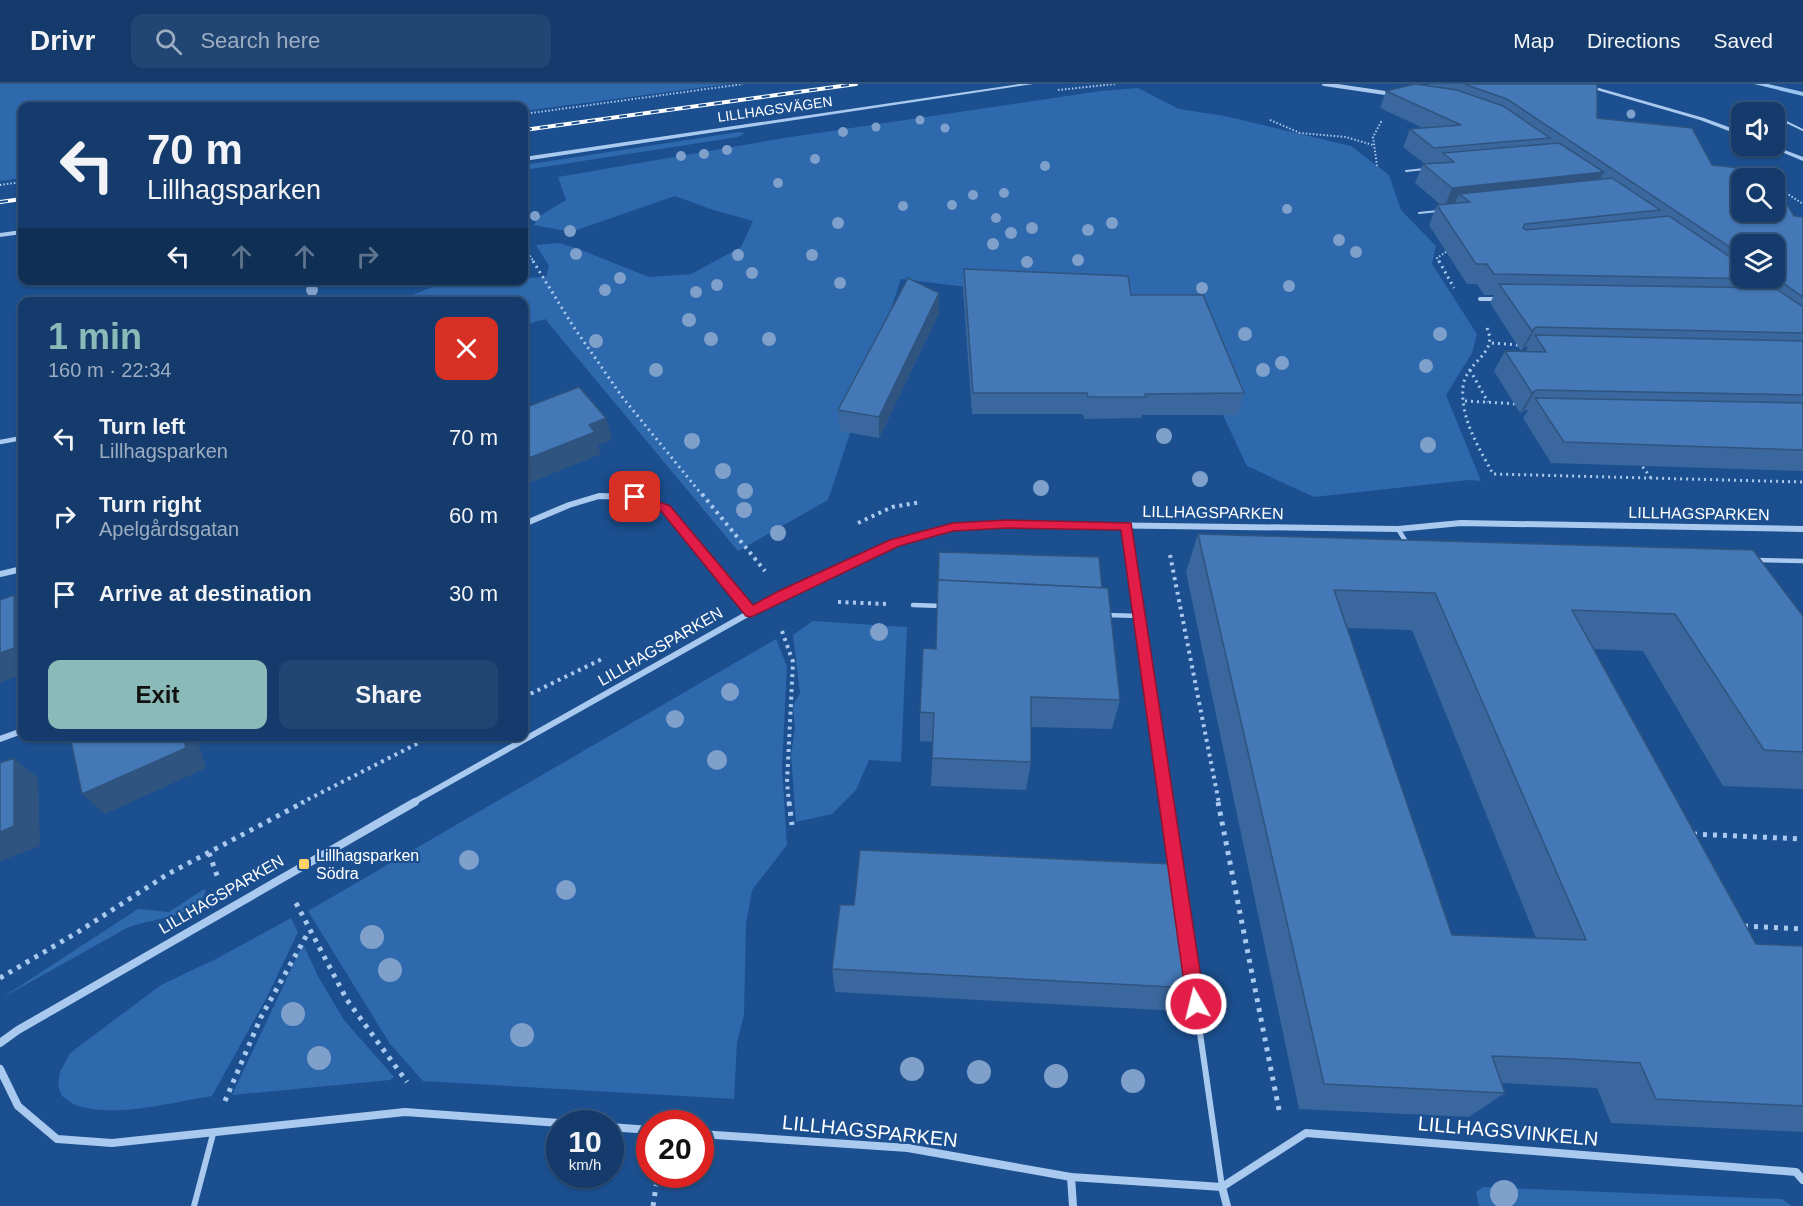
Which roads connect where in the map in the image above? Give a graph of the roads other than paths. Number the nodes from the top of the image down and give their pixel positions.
1 (1030, 84) edge
2 (1324, 84) edge
3 (1579, 84) edge
4 (1393, 94) edge
5 (1785, 122) edge
6 (1785, 123) edge
7 (1788, 123) junction
8 (1731, 130) edge
9 (1803, 130) edge
10 (1785, 152) edge
11 (528, 158) edge
12 (1803, 159) edge
13 (1428, 169) edge
14 (1406, 171) dead end
15 (1442, 210) edge
16 (1419, 213) dead end
17 (18, 233) edge
18 (0, 235) edge
19 (1480, 299) dead end
20 (1503, 299) edge
21 (18, 439) edge
22 (0, 442) edge
23 (528, 522) edge
24 (1127, 526) junction
25 (1398, 529) junction
26 (1803, 529) edge
27 (1411, 548) edge
28 (1745, 560) edge
29 (1803, 561) edge
30 (18, 570) edge
31 (0, 574) edge
32 (914, 605) road end
33 (949, 607) edge
34 (751, 612) junction
35 (1104, 614) edge
36 (1139, 616) junction
37 (18, 732) edge
38 (528, 738) edge
39 (0, 739) edge
40 (524, 741) edge
41 (0, 1043) edge
42 (0, 1069) edge
43 (546, 1122) edge
44 (213, 1134) junction
45 (714, 1135) edge
46 (1071, 1177) junction
47 (1803, 1180) edge
48 (1222, 1187) junction
49 (194, 1206) edge
50 (1073, 1206) edge
51 (1227, 1206) edge

1 - 11 street, LILLHAGSVÄGEN
2 - 4 street
3 - 8 street
5 - 7 lane
6 - 7 lane
7 - 9 lane
10 - 12 street
13 - 14 lane
15 - 16 lane
17 - 18 street
19 - 20 lane
21 - 22 street
23 - 34 street
24 - 25 street, LILLHAGSPARKEN
24 - 34 street, LILLHAGSPARKEN
24 - 36 lane
25 - 26 street, LILLHAGSPARKEN
25 - 27 lane
28 - 29 lane
30 - 31 street
32 - 33 lane
34 - 38 street, LILLHAGSPARKEN
35 - 36 lane
36 - 48 lane
37 - 39 street
40 - 41 street, LILLHAGSPARKEN
42 - 44 street
43 - 44 street
44 - 49 lane
45 - 46 street, LILLHAGSPARKEN
46 - 48 street, LILLHAGSPARKEN
46 - 50 street
47 - 48 street, LILLHAGSVINKELN
48 - 51 street

